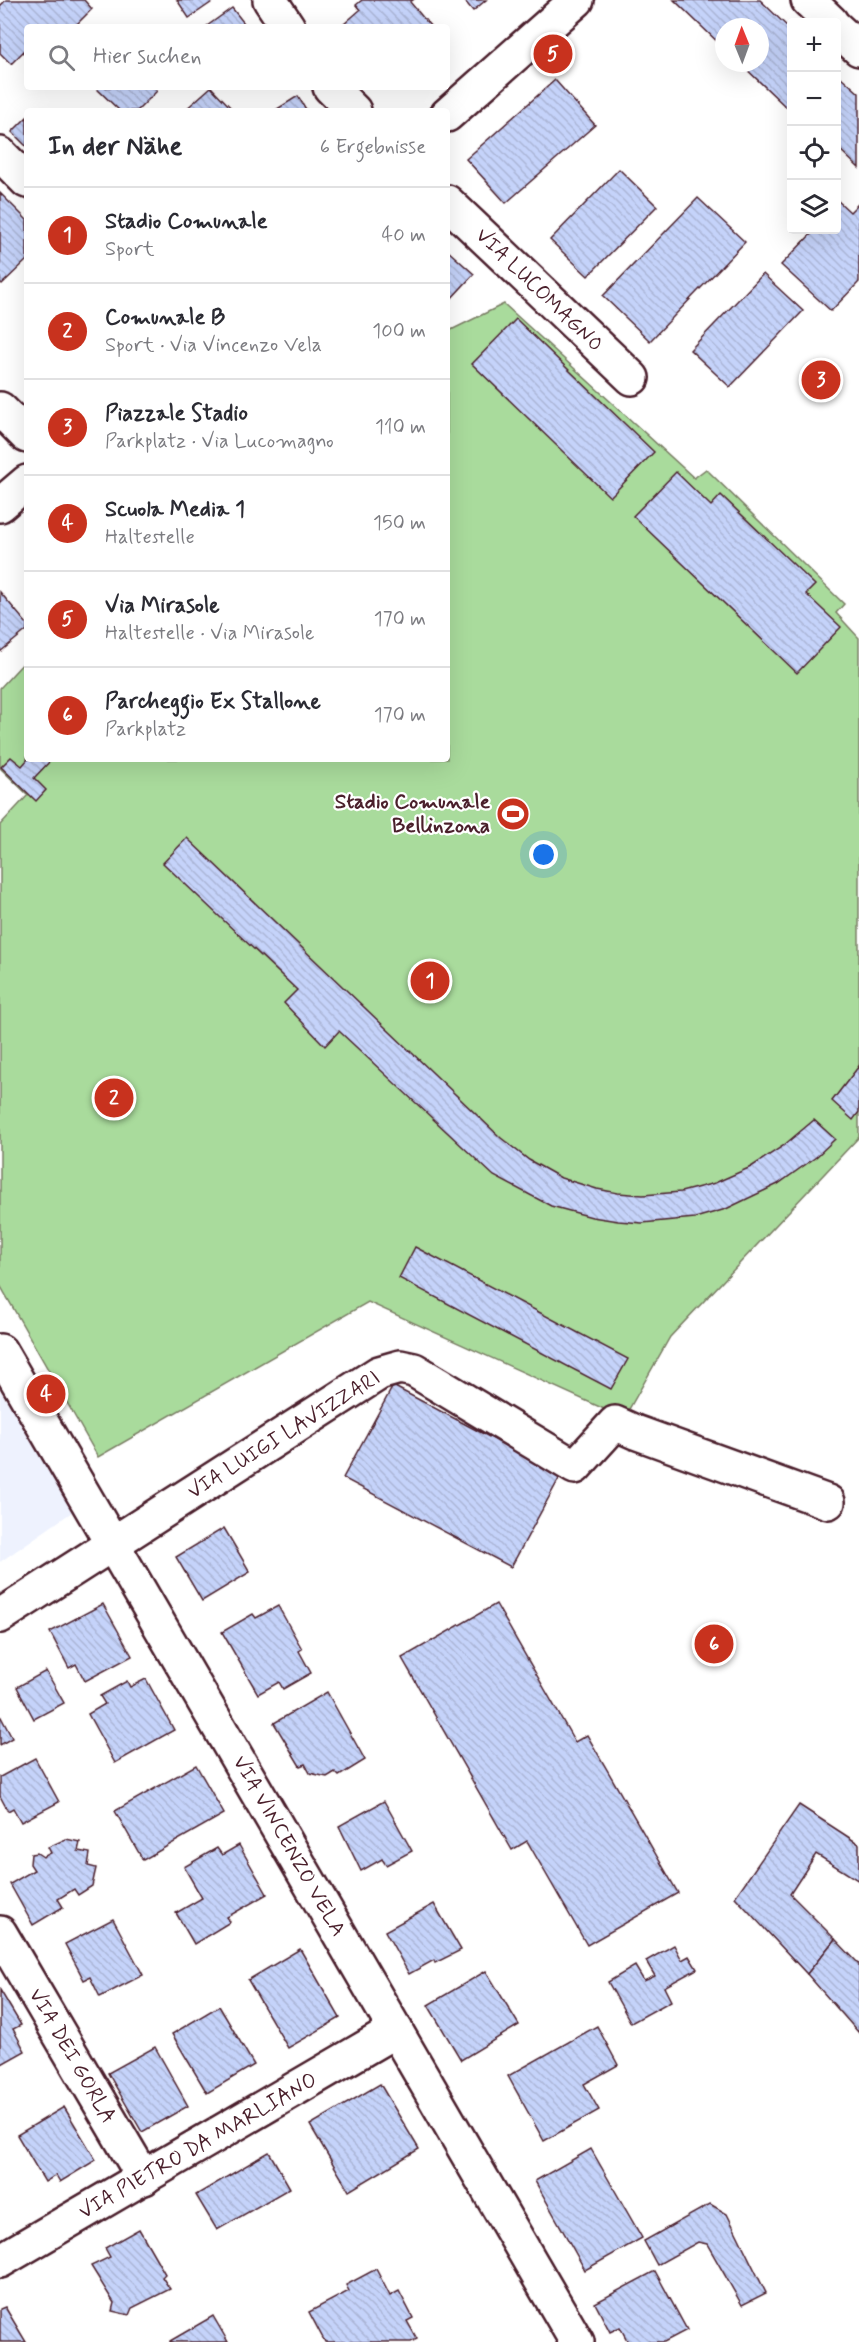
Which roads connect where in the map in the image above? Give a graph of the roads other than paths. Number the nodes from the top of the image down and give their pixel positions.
1 (270, 0) edge
2 (577, 0) edge
3 (808, 0) edge
4 (827, 18) edge
5 (286, 24) edge
6 (841, 32) edge
7 (859, 49) edge
8 (333, 90) edge
9 (351, 108) edge
10 (450, 112) edge
11 (0, 154) edge
12 (24, 178) edge
13 (450, 205) edge
14 (632, 378) dead end
15 (0, 409) edge
16 (24, 433) edge
17 (24, 485) edge
18 (0, 505) edge
19 (0, 1351) edge
20 (828, 1502) dead end
21 (113, 1544) junction
22 (0, 1616) edge
23 (0, 1933) edge
24 (396, 2030) junction
25 (144, 2178) junction
26 (0, 2261) edge
27 (577, 2342) edge

1 - 5 street
2 - 10 street
3 - 4 street
6 - 7 street
8 - 9 street
11 - 12 street
13 - 14 street, VIA LUCOMAGNO
15 - 16 street
17 - 18 street
19 - 21 street, VIA VINCENZO VELA
20 - 21 street, VIA LUIGI LAVIZZARI
21 - 22 street, VIA LUIGI LAVIZZARI
21 - 24 street, VIA VINCENZO VELA
23 - 25 street, VIA DEI GORLA
24 - 25 street, VIA PIETRO DA MARLIANO
24 - 27 street, VIA VINCENZO VELA
25 - 26 street, VIA PIETRO DA MARLIANO

